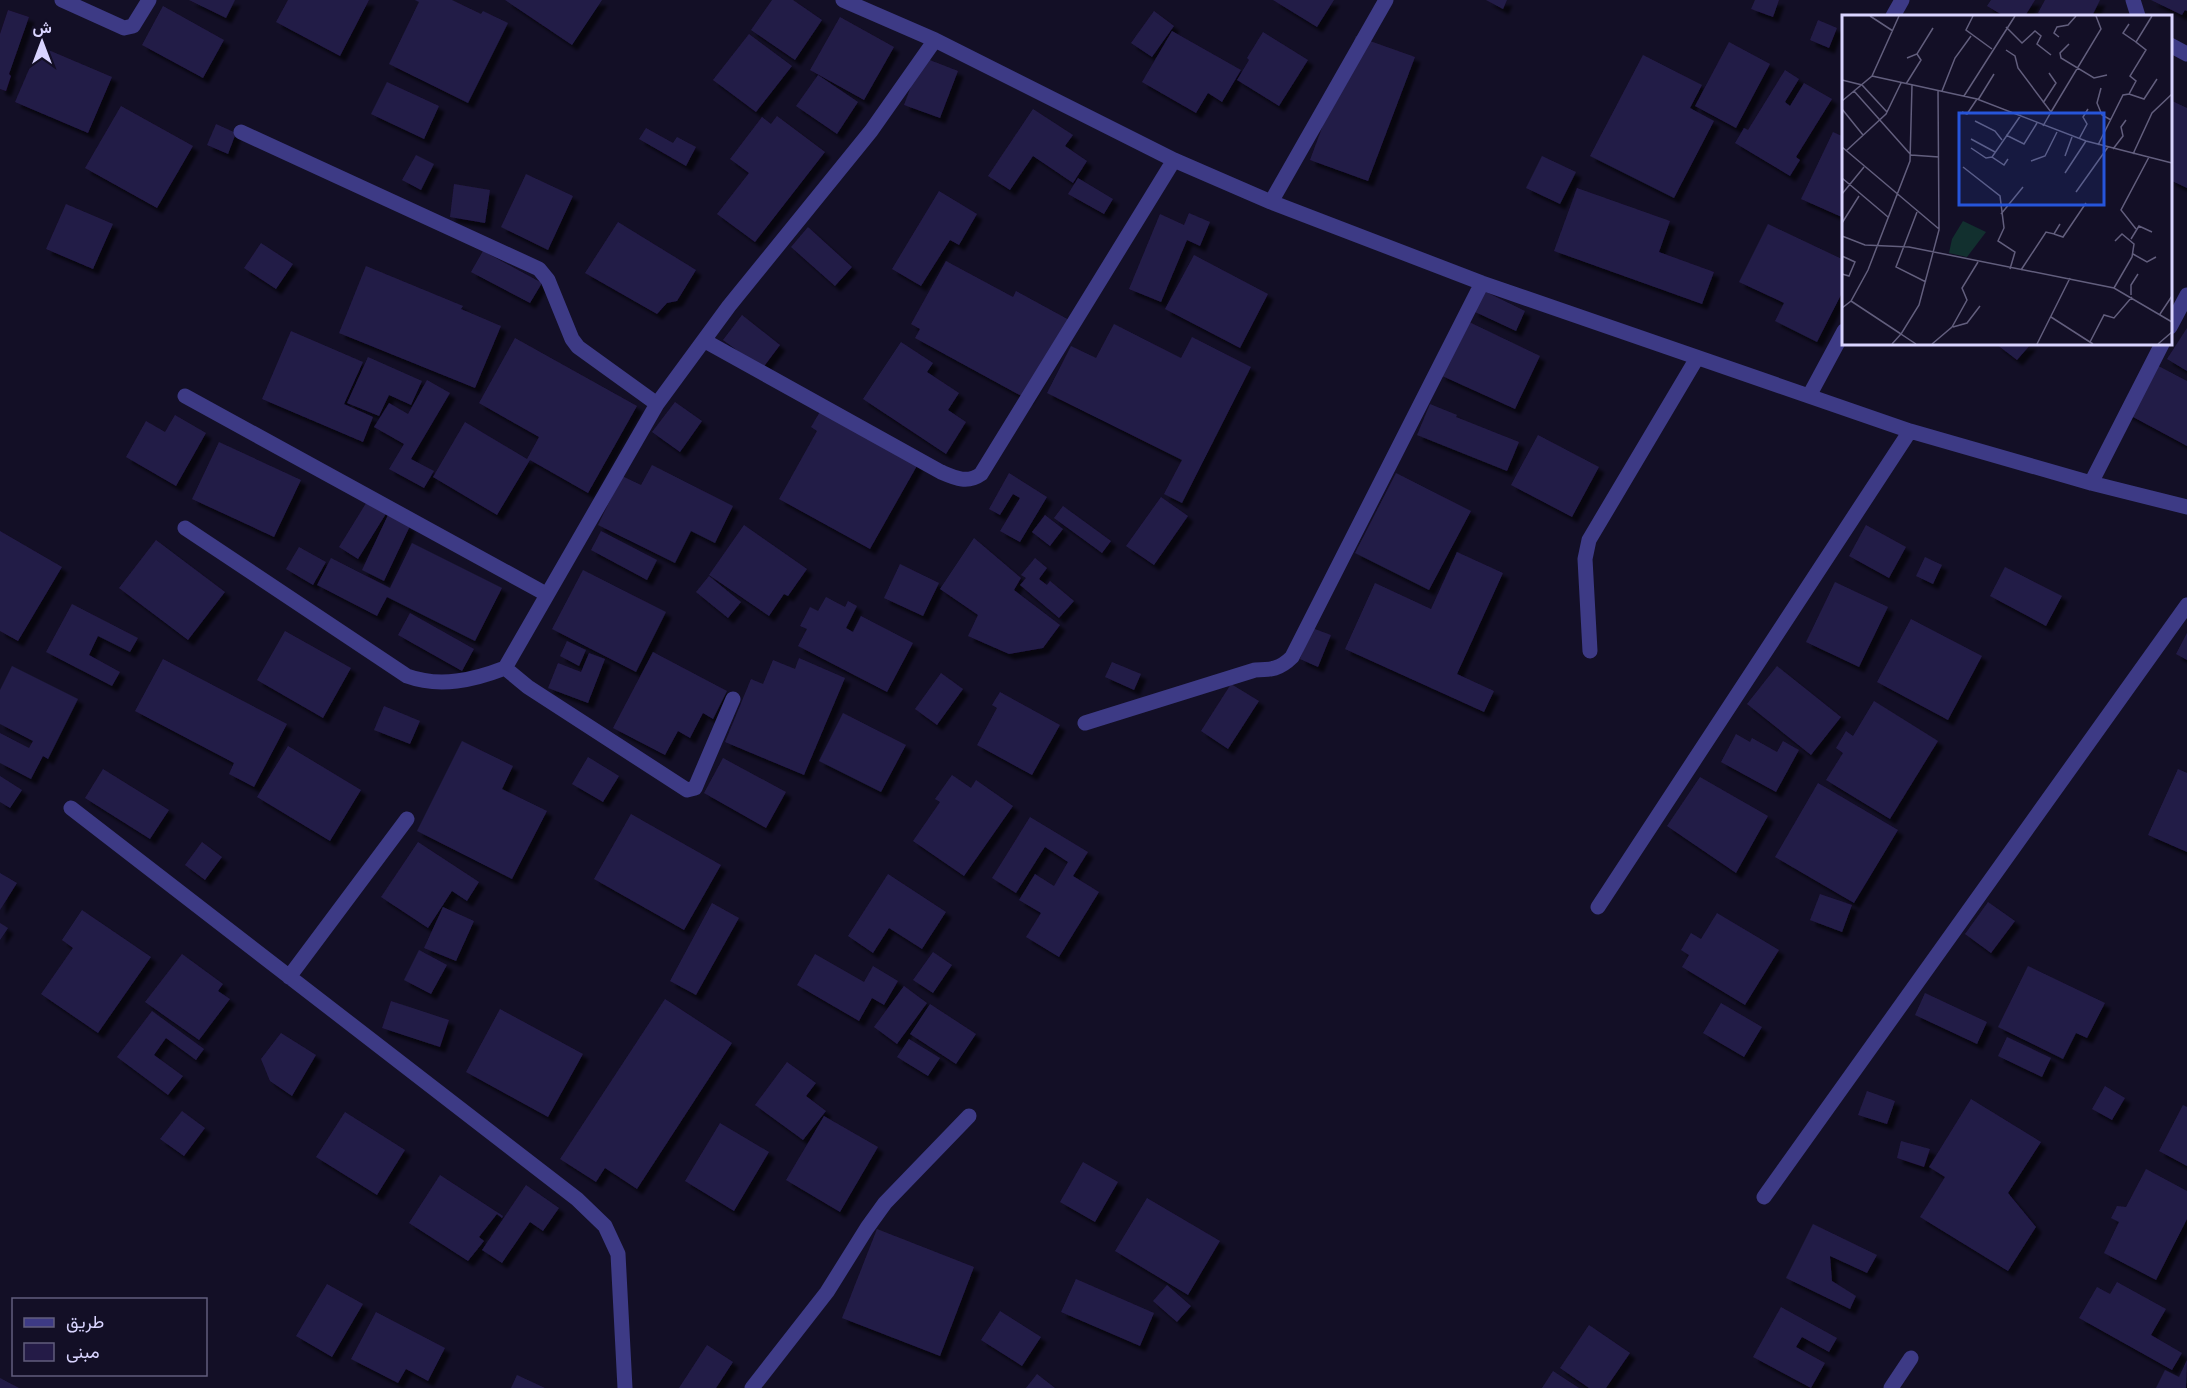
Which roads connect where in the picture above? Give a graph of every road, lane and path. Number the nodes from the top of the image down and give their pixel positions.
1 (62, 0) edge
2 (149, 0) edge
3 (843, 0) edge
4 (1386, 0) edge
5 (1902, 0) edge
6 (2133, 0) edge
7 (1894, 15) edge
8 (2138, 15) edge
9 (935, 40) junction
10 (2172, 46) edge
11 (2187, 54) edge
12 (241, 132) dead end
13 (1174, 160) junction
14 (1271, 202) junction
15 (1482, 283) junction
16 (2187, 295) edge
17 (2172, 323) edge
18 (1842, 335) edge
19 (705, 341) junction
20 (2161, 345) edge
21 (1697, 358) junction
22 (185, 396) dead end
23 (1809, 396) junction
24 (657, 404) junction
25 (1910, 431) junction
26 (2091, 483) junction
27 (2187, 507) edge
28 (185, 528) dead end
29 (546, 594) junction
30 (2187, 605) edge
31 (1590, 651) dead end
32 (505, 668) junction
33 (733, 699) dead end
34 (1085, 723) dead end
35 (71, 808) dead end
36 (407, 819) dead end
37 (1598, 907) dead end
38 (289, 977) junction
39 (969, 1116) dead end
40 (1764, 1197) dead end
41 (1911, 1358) dead end
42 (625, 1388) edge
43 (752, 1388) edge
44 (1891, 1388) edge

1 - 2 street
3 - 9 street
4 - 14 street
5 - 7 street
6 - 8 street
9 - 13 street
9 - 19 street
10 - 11 street
12 - 24 street
13 - 14 street
13 - 19 street
14 - 15 street
15 - 21 street
15 - 34 street
16 - 17 street
18 - 23 street
19 - 24 street
20 - 26 street
21 - 23 street
21 - 31 street
22 - 29 street
23 - 25 street
24 - 29 street
25 - 26 street
25 - 37 street
26 - 27 street
28 - 32 street
29 - 32 street
30 - 40 street
32 - 33 street
35 - 38 street
36 - 38 street
38 - 42 street
39 - 43 street
41 - 44 street

